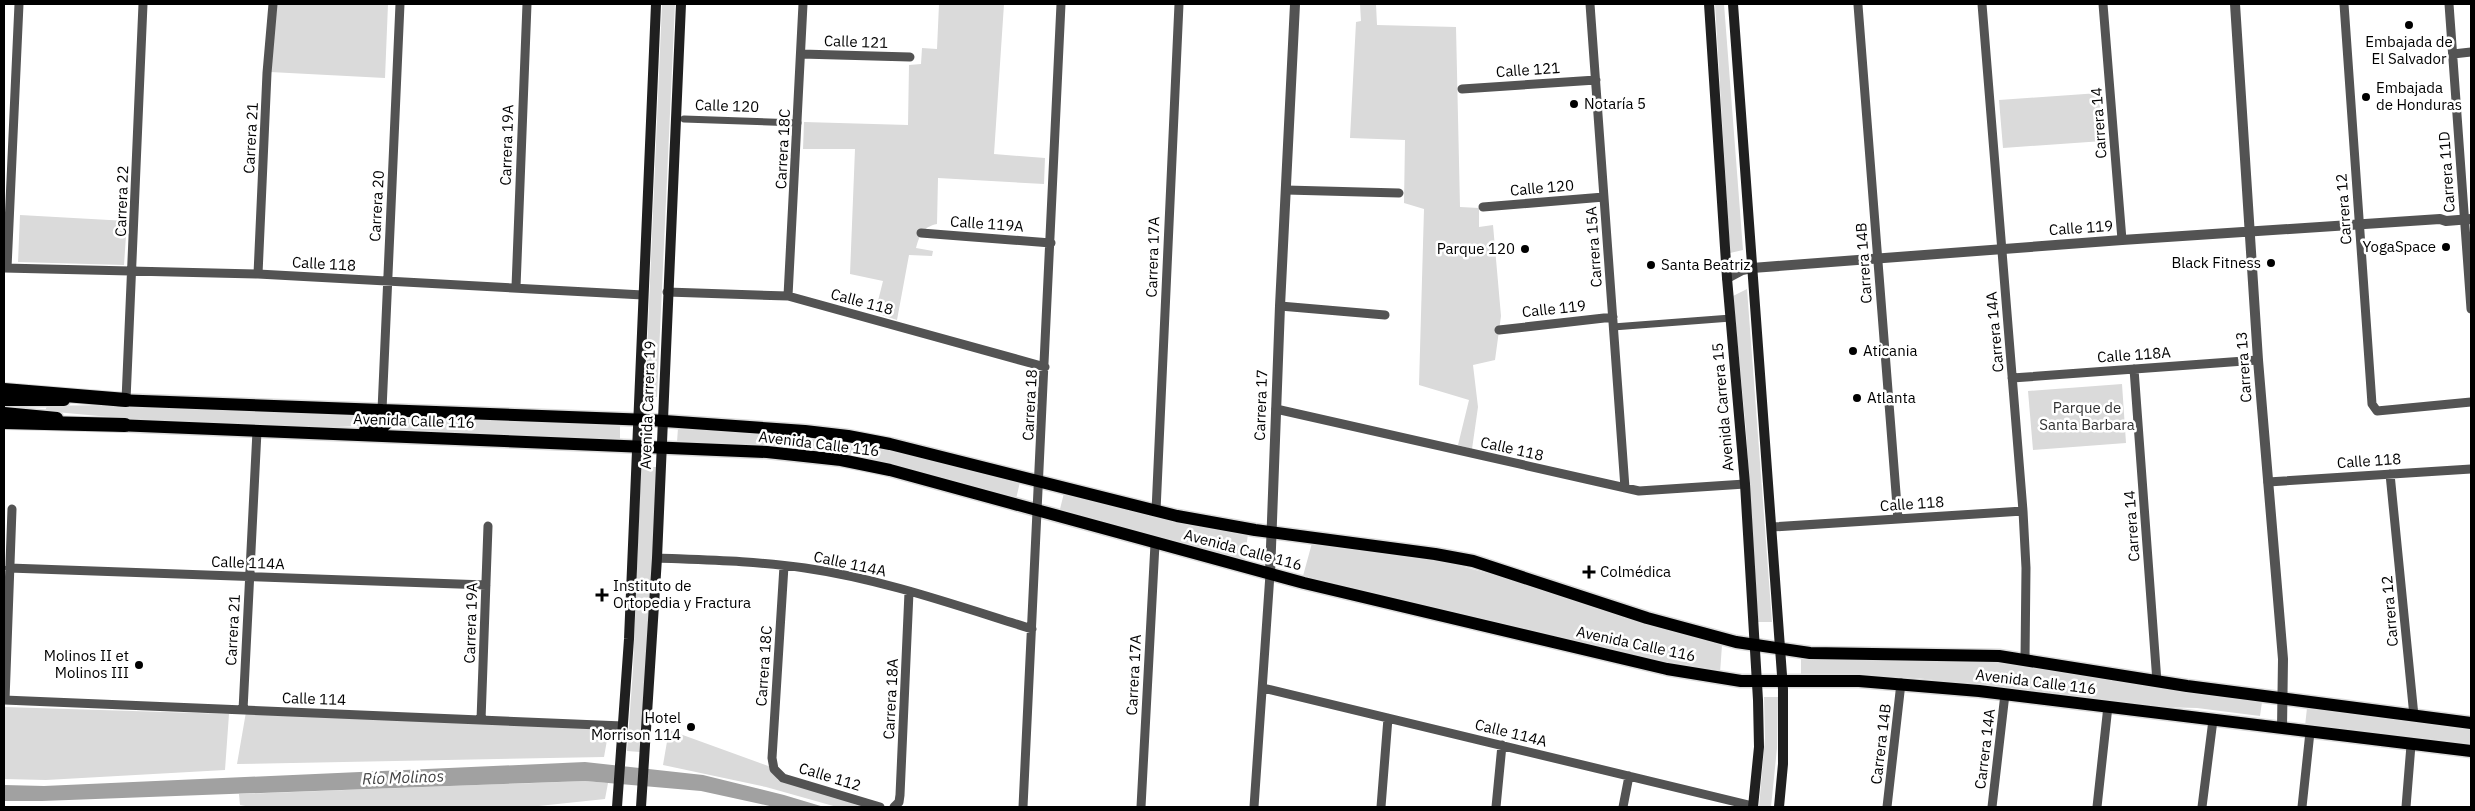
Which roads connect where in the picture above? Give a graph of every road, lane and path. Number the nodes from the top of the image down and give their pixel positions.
1 (19, 4) edge
2 (143, 4) edge
3 (273, 4) edge
4 (400, 4) edge
5 (527, 4) edge
6 (656, 4) edge
7 (681, 4) edge
8 (803, 4) edge
9 (1061, 4) edge
10 (1178, 4) edge
11 (1295, 4) edge
12 (1590, 4) edge
13 (1709, 4) edge
14 (1734, 4) edge
15 (1982, 4) edge
16 (2103, 4) edge
17 (2235, 4) edge
18 (2344, 4) edge
19 (2448, 4) edge
20 (1858, 5) edge
21 (2471, 52) edge
22 (801, 54) junction
23 (2453, 54) junction
24 (910, 57) dead end
25 (1596, 80) junction
26 (1462, 89) dead end
27 (684, 118) dead end
28 (798, 123) junction
29 (1286, 190) junction
30 (1399, 194) dead end
31 (1604, 197) junction
32 (1483, 207) dead end
33 (2468, 217) edge
34 (7, 219) edge
35 (2359, 224) junction
36 (2250, 231) junction
37 (921, 233) dead end
38 (2122, 240) junction
39 (1051, 243) junction
40 (2002, 249) junction
41 (1878, 258) junction
42 (5, 268) edge
43 (1752, 268) junction
44 (133, 270) junction
45 (258, 274) junction
46 (1727, 278) junction
47 (388, 281) junction
48 (516, 287) junction
49 (667, 292) junction
50 (643, 295) junction
51 (788, 296) junction
52 (1280, 306) junction
53 (2471, 309) edge
54 (1385, 315) dead end
55 (1731, 318) junction
56 (1613, 322) junction
57 (1499, 330) dead end
58 (2258, 360) junction
59 (1045, 367) junction
60 (2134, 369) junction
61 (2012, 378) junction
62 (4, 390) edge
63 (4, 400) edge
64 (126, 400) junction
65 (2471, 402) edge
66 (1276, 409) junction
67 (382, 410) junction
68 (4, 413) edge
69 (638, 420) junction
70 (662, 421) junction
71 (4, 422) edge
72 (125, 426) junction
73 (257, 431) junction
74 (300, 433) junction
75 (637, 445) junction
76 (662, 447) junction
77 (2471, 469) edge
78 (2390, 474) junction
79 (1040, 481) junction
80 (2268, 482) junction
81 (1745, 484) junction
82 (1625, 488) junction
83 (12, 509) dead end
84 (1038, 511) junction
85 (1156, 511) junction
86 (2023, 511) junction
87 (1898, 519) junction
88 (488, 526) dead end
89 (1772, 527) junction
90 (1272, 532) junction
91 (1155, 544) junction
92 (657, 558) junction
93 (784, 566) junction
94 (9, 568) junction
95 (1270, 574) junction
96 (249, 577) junction
97 (486, 585) junction
98 (910, 592) junction
99 (1032, 629) junction
100 (1754, 645) junction
101 (1780, 649) junction
102 (2026, 659) junction
103 (1782, 681) junction
104 (1757, 682) junction
105 (2157, 682) junction
106 (1901, 683) junction
107 (1262, 688) junction
108 (2005, 694) junction
109 (2282, 699) junction
110 (4, 700) edge
111 (2108, 706) junction
112 (242, 710) junction
113 (2414, 716) junction
114 (1388, 718) junction
115 (481, 720) junction
116 (2213, 720) junction
117 (2471, 723) edge
118 (623, 726) junction
119 (2282, 728) junction
120 (2310, 732) junction
121 (1502, 745) junction
122 (2410, 745) junction
123 (2471, 751) edge
124 (774, 769) joint
125 (1629, 776) junction
126 (1753, 806) edge
127 (617, 807) edge
128 (641, 807) edge
129 (880, 807) edge
130 (894, 807) edge
131 (1023, 807) edge
132 (1141, 807) edge
133 (1254, 807) edge
134 (1381, 807) edge
135 (1496, 807) edge
136 (1623, 807) edge
137 (1779, 807) edge
138 (1888, 807) edge
139 (1992, 807) edge
140 (2098, 807) edge
141 (2202, 807) edge
142 (2302, 807) edge
143 (2406, 807) edge

1 - 34 street
2 - 44 street, Carrera 22
3 - 45 street, Carrera 21
4 - 47 street, Carrera 20
5 - 48 street, Carrera 19A
6 - 50 main road, Avenida Carrera 19
7 - 49 main road, Avenida Carrera 19
8 - 22 street, Carrera 18C
9 - 39 street, Carrera 18
10 - 85 street, Carrera 17A
11 - 29 street, Carrera 17
12 - 25 street, Carrera 15A
13 - 46 main road, Avenida Carrera 15
14 - 43 main road
15 - 40 street, Carrera 14A
16 - 38 street, Carrera 14
17 - 36 street, Carrera 13
18 - 35 street, Carrera 12
19 - 23 street, Carrera 11D
20 - 41 street, Carrera 14B
21 - 23 street
22 - 24 street, Calle 121
22 - 28 street, Carrera 18C
23 - 33 street, Carrera 11D
25 - 26 street, Calle 121
25 - 31 street, Carrera 15A
27 - 28 street, Calle 120
28 - 51 street, Carrera 18C
29 - 30 street
29 - 52 street, Carrera 17
31 - 32 street, Calle 120
31 - 56 street, Carrera 15A
33 - 35 street, Calle 119
33 - 53 street, Carrera 11D
34 - 42 street
35 - 36 street, Calle 119
35 - 65 street, Carrera 12
36 - 38 street, Calle 119
36 - 58 street, Carrera 13
37 - 39 street, Calle 119A
38 - 40 street, Calle 119
39 - 59 street, Carrera 18
40 - 41 street, Calle 119
40 - 61 street, Carrera 14A
41 - 43 street, Calle 119
41 - 87 street, Carrera 14B
42 - 44 street, Calle 118
43 - 46 street, Calle 119
43 - 89 main road
44 - 45 street, Calle 118
44 - 64 street, Carrera 22
45 - 47 street, Calle 118
46 - 55 main road, Avenida Carrera 15
47 - 48 street, Calle 118
47 - 67 street, Carrera 20
48 - 50 street, Calle 118
49 - 51 street, Calle 118
49 - 70 main road, Avenida Carrera 19
50 - 69 main road, Avenida Carrera 19
51 - 59 street, Calle 118
52 - 54 street
52 - 66 street, Carrera 17
55 - 56 street
55 - 81 main road, Avenida Carrera 15
56 - 57 street, Calle 119
56 - 82 street, Carrera 15A
58 - 60 street, Calle 118A
58 - 80 street, Carrera 13
59 - 79 street, Carrera 18
60 - 61 street, Calle 118A
60 - 105 street, Carrera 14
61 - 86 street, Carrera 14A
62 - 64 highway
63 - 64 main road, Avenida Calle 116
64 - 67 main road, Avenida Calle 116
66 - 82 street, Calle 118
66 - 90 street, Carrera 17
67 - 69 main road, Avenida Calle 116
67 - 74 main road
68 - 72 main road, Avenida Calle 116
69 - 70 main road, Avenida Calle 116
69 - 75 main road, Avenida Carrera 19
70 - 76 main road, Avenida Carrera 19
70 - 79 main road, Avenida Calle 116
71 - 72 highway
72 - 73 main road, Avenida Calle 116
73 - 74 main road, Avenida Calle 116
73 - 96 street, Carrera 21
74 - 75 main road, Avenida Calle 116
75 - 76 main road, Avenida Calle 116
75 - 118 main road, Avenida Carrera 19
76 - 84 main road, Avenida Calle 116
76 - 92 main road, Avenida Carrera 19
77 - 78 street, Calle 118
78 - 80 street, Calle 118
78 - 113 street, Carrera 12
79 - 84 street, Carrera 18
79 - 85 main road, Avenida Calle 116
80 - 109 street, Carrera 13
81 - 82 street, Calle 118
81 - 100 main road, Avenida Carrera 15
83 - 94 street
84 - 91 main road, Avenida Calle 116
84 - 99 street, Carrera 18
85 - 90 main road, Avenida Calle 116
86 - 87 street, Calle 118
86 - 102 street, Carrera 14A
87 - 89 street, Calle 118
88 - 97 street, Carrera 19A
89 - 101 main road
90 - 95 street, Carrera 17
90 - 100 main road, Avenida Calle 116
91 - 95 main road, Avenida Calle 116
91 - 132 street, Carrera 17A
92 - 93 street, Calle 114A
92 - 128 main road, Avenida Carrera 19
93 - 98 street, Calle 114A
93 - 124 street, Carrera 18C
94 - 96 street, Calle 114A
94 - 110 street
95 - 104 main road, Avenida Calle 116
95 - 107 street, Carrera 17
96 - 97 street, Calle 114A
96 - 112 street, Carrera 21
97 - 115 street, Carrera 19A
98 - 99 street, Calle 114A
98 - 130 street, Carrera 18A
99 - 131 street, Carrera 18
100 - 101 main road, Avenida Calle 116
100 - 104 main road, Avenida Carrera 15
101 - 102 main road, Avenida Calle 116
101 - 103 main road
102 - 105 main road, Avenida Calle 116
103 - 104 main road, Avenida Calle 116
103 - 106 main road, Avenida Calle 116
103 - 137 main road
104 - 126 main road, Avenida Carrera 15
105 - 109 main road, Avenida Calle 116
106 - 108 main road, Avenida Calle 116
106 - 138 street, Carrera 14B
107 - 114 street, Calle 114A
107 - 133 street, Carrera 17
108 - 111 main road, Avenida Calle 116
108 - 139 street, Carrera 14A
109 - 113 main road, Avenida Calle 116
109 - 119 street, Carrera 13
110 - 112 street, Calle 114
111 - 116 main road, Avenida Calle 116
111 - 140 street
112 - 115 street, Calle 114
113 - 117 main road, Avenida Calle 116
114 - 121 street, Calle 114A
114 - 134 street
115 - 118 street, Calle 114
116 - 119 main road, Avenida Calle 116
116 - 141 street
118 - 127 main road, Avenida Carrera 19
119 - 120 main road, Avenida Calle 116
120 - 122 main road, Avenida Calle 116
120 - 142 street
121 - 125 street, Calle 114A
121 - 135 street
122 - 123 main road, Avenida Calle 116
122 - 143 street
124 - 129 street, Calle 112
125 - 126 street, Calle 114A
125 - 136 street

